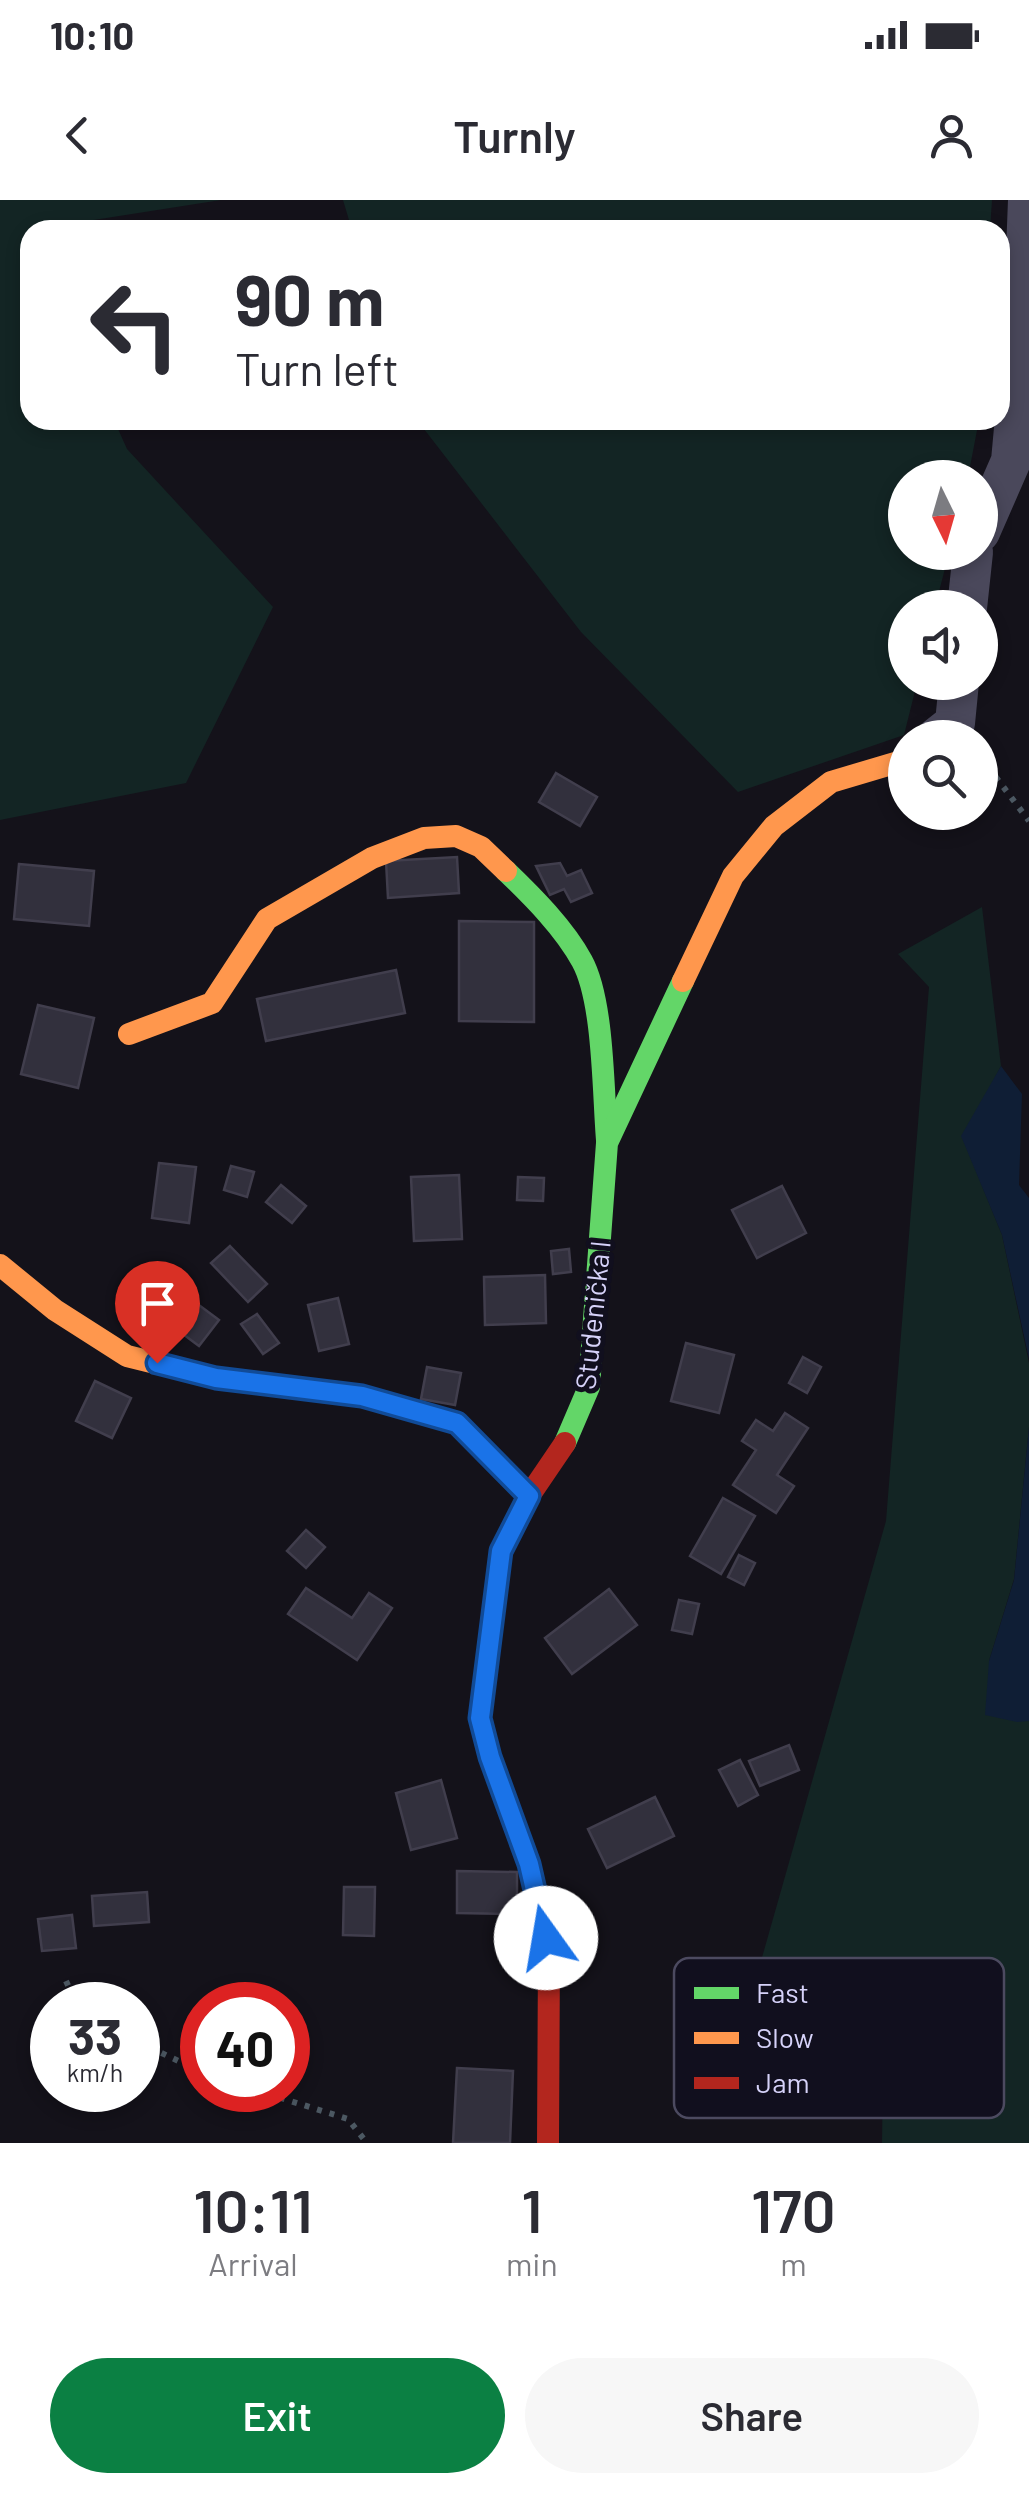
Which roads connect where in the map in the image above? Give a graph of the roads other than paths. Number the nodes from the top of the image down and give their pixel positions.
1 (1028, 200) edge
2 (998, 491) edge
3 (888, 765) edge
4 (129, 1034) dead end
5 (607, 1143) junction
6 (0, 1266) edge
7 (529, 1496) junction
8 (548, 2143) edge

1 - 2 street
3 - 5 street, Studenička I
4 - 5 street
5 - 7 street, Studenička I
6 - 7 street
7 - 8 street, Studenička I

